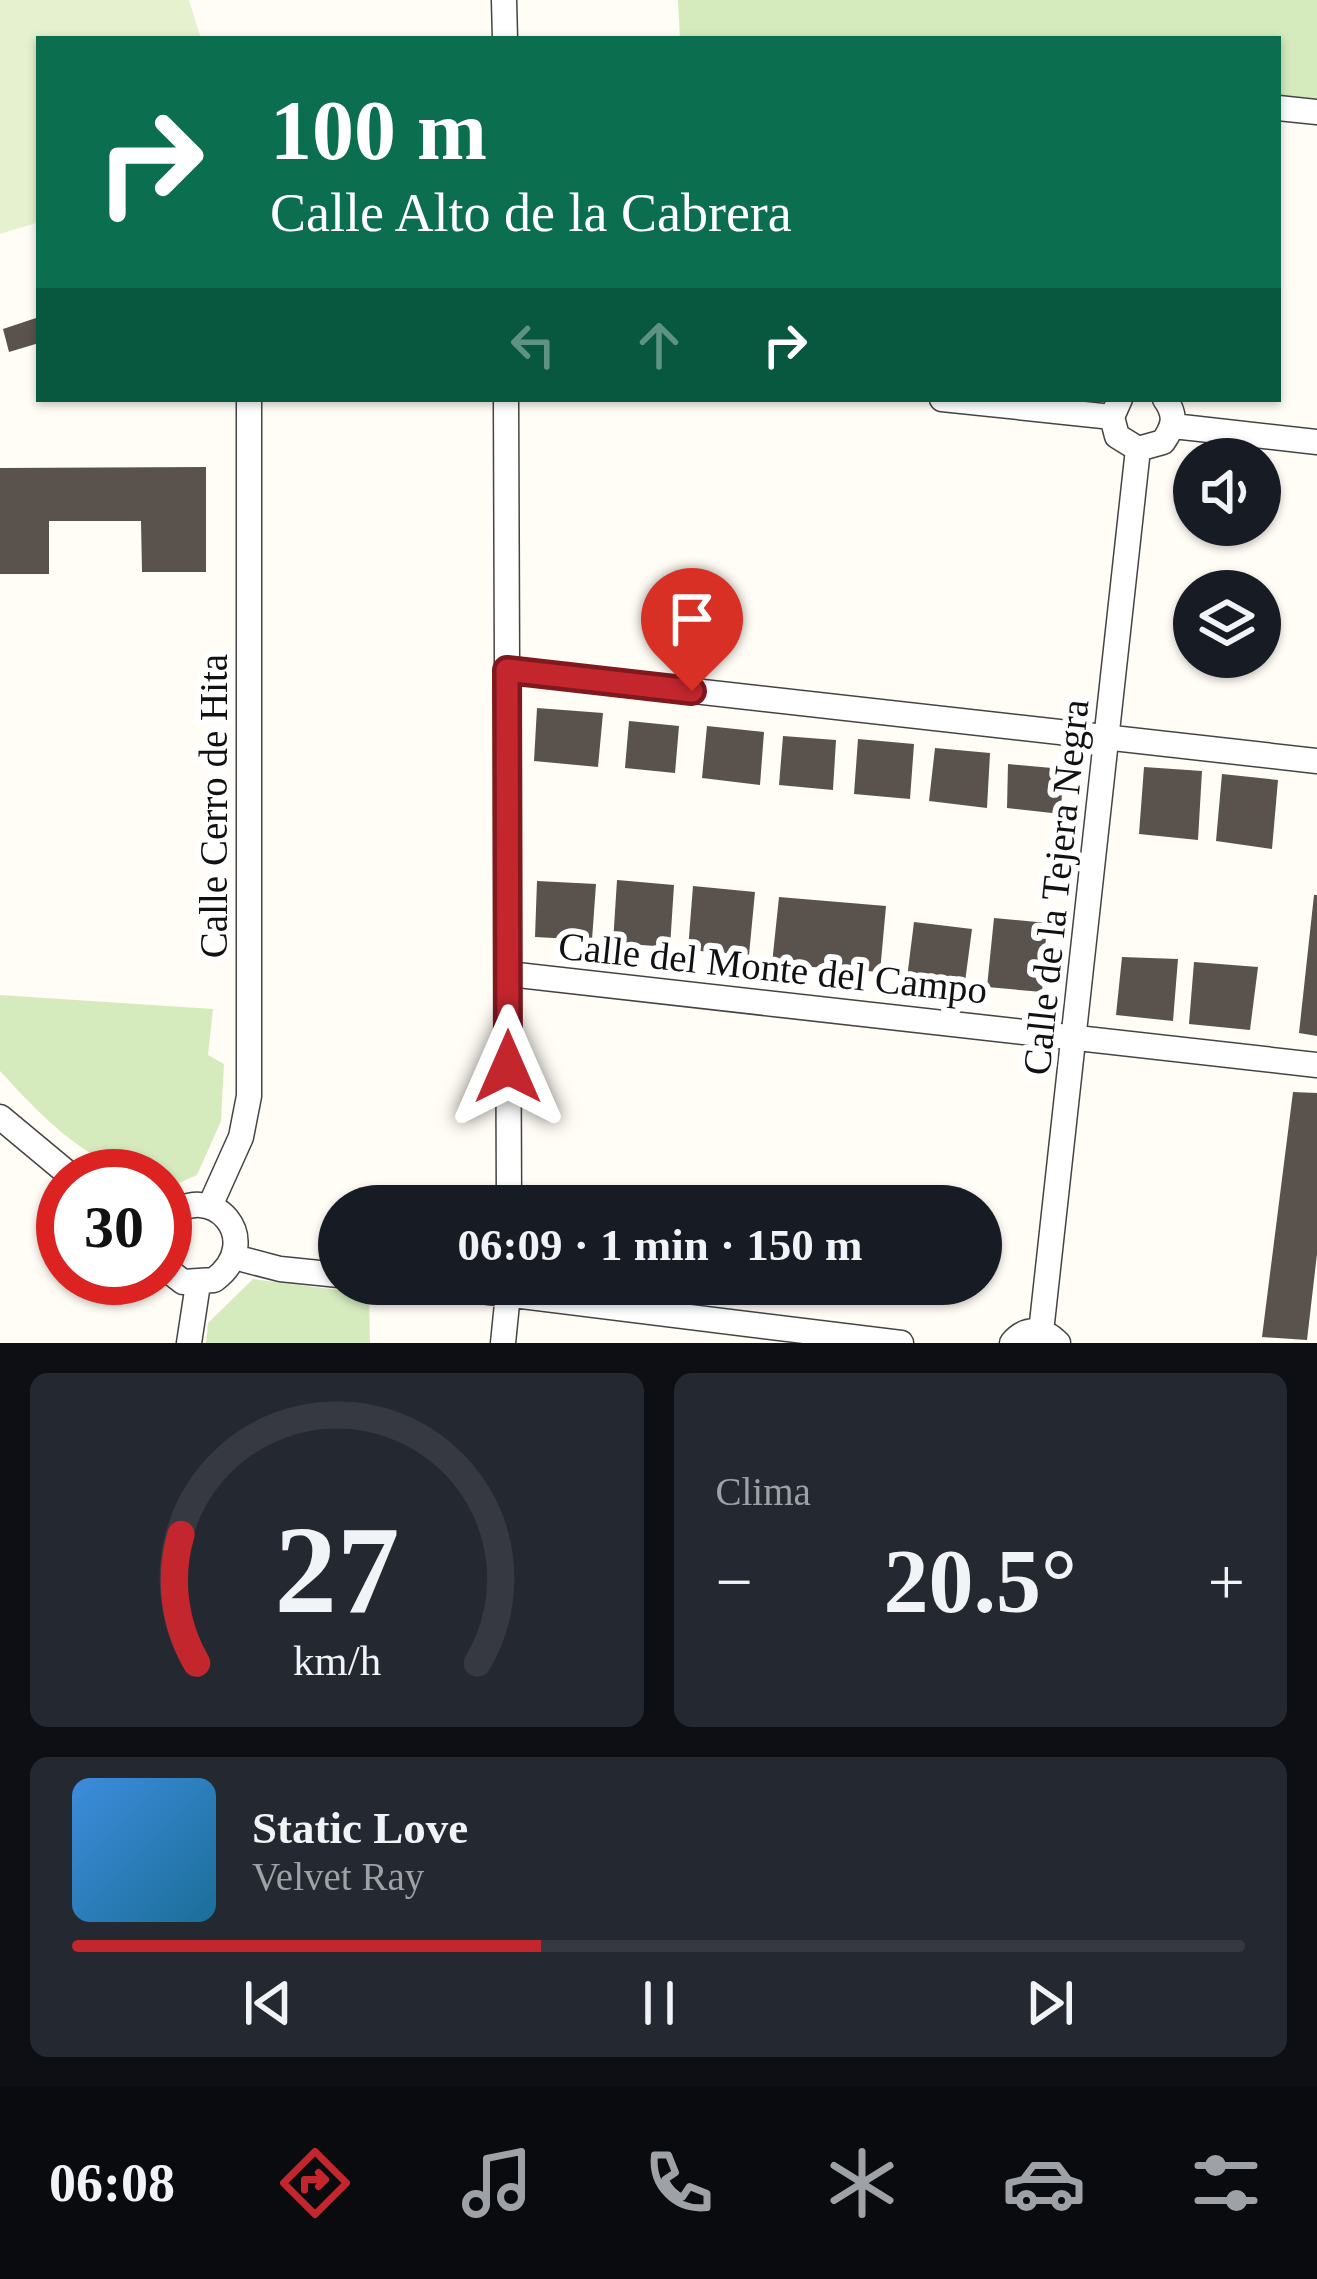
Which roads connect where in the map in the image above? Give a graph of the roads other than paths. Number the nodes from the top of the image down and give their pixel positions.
1 (505, 0) edge
2 (505, 36) edge
3 (1281, 108) edge
4 (1317, 112) edge
5 (249, 402) edge
6 (506, 402) edge
7 (1000, 402) edge
8 (1167, 402) edge
9 (1116, 408) edge
10 (1173, 426) junction
11 (1317, 442) edge
12 (1138, 449) junction
13 (507, 670) junction
14 (1108, 737) junction
15 (1317, 761) edge
16 (508, 974) junction
17 (1075, 1038) junction
18 (1317, 1065) edge
19 (0, 1117) edge
20 (39, 1149) edge
21 (509, 1185) edge
22 (210, 1206) junction
23 (192, 1207) edge
24 (234, 1257) junction
25 (318, 1273) edge
26 (192, 1283) edge
27 (198, 1284) junction
28 (507, 1305) edge
29 (601, 1305) edge
30 (768, 1334) edge
31 (1050, 1338) edge
32 (189, 1343) edge
33 (503, 1343) edge
34 (901, 1343) edge
35 (1012, 1343) edge

1 - 2 street
3 - 4 street
5 - 22 street, Calle Cerro de Hita
6 - 13 street
7 - 9 street
8 - 10 street
9 - 12 street
10 - 11 street
10 - 12 street
12 - 14 street, Calle de la Tejera Negra
13 - 14 street
13 - 16 street
14 - 15 street
14 - 17 street, Calle de la Tejera Negra
16 - 17 street, Calle del Monte del Campo
16 - 21 street
17 - 18 street, Calle del Monte del Campo
17 - 31 street, Calle de la Tejera Negra
19 - 20 street
22 - 23 street
22 - 24 street
24 - 25 street
24 - 27 street
26 - 27 street
27 - 32 street
28 - 33 street
29 - 30 street
30 - 34 street
31 - 35 street

